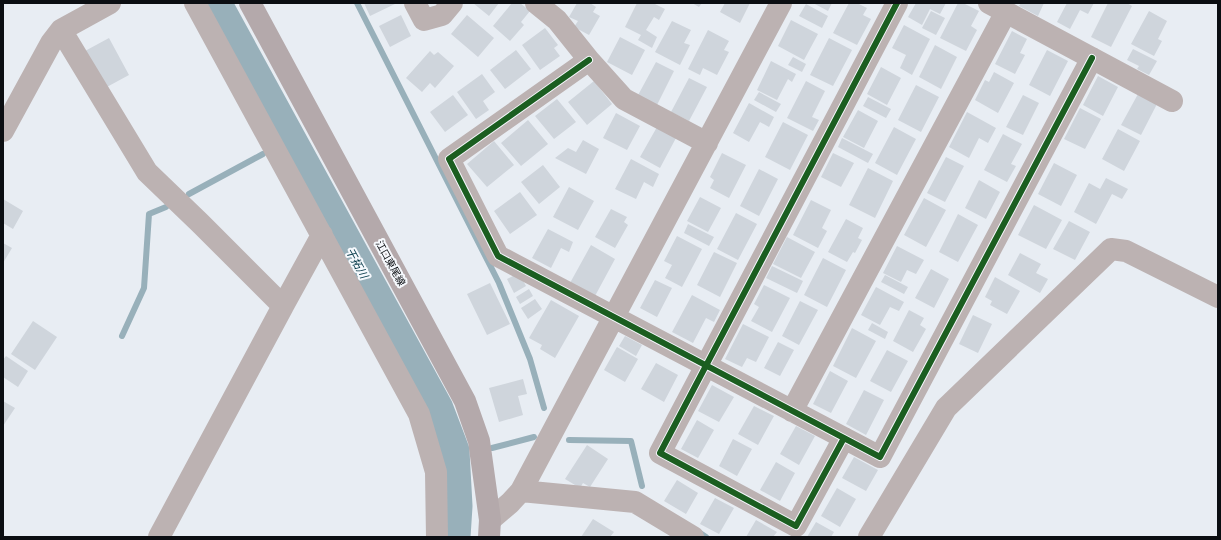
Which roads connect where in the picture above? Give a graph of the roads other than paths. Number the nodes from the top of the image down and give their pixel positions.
1 (110, 3) edge
2 (195, 3) edge
3 (250, 3) edge
4 (415, 3) edge
5 (452, 3) edge
6 (536, 3) edge
7 (781, 3) edge
8 (898, 3) edge
9 (997, 8) edge
10 (61, 30) junction
11 (1092, 58) junction
12 (589, 60) junction
13 (1172, 101) dead end
14 (3, 131) edge
15 (706, 143) junction
16 (322, 235) junction
17 (1218, 297) edge
18 (283, 306) junction
19 (614, 317) junction
20 (706, 365) junction
21 (792, 411) junction
22 (844, 438) junction
23 (521, 491) junction
24 (490, 528) edge
25 (159, 537) edge
26 (437, 537) edge
27 (693, 537) edge
28 (869, 537) edge

1 - 10 street
2 - 16 street
3 - 24 main road, 江口東尾線
4 - 5 street
6 - 12 street
7 - 15 street
8 - 20 street
9 - 11 street
9 - 21 street
10 - 14 street
10 - 18 street
11 - 13 street
11 - 22 street
12 - 15 street
12 - 19 street
15 - 19 street
16 - 18 street
16 - 26 street
17 - 28 street
18 - 25 street
19 - 20 street
19 - 23 street
20 - 21 street
20 - 22 street
21 - 22 street
23 - 24 street
23 - 27 street

